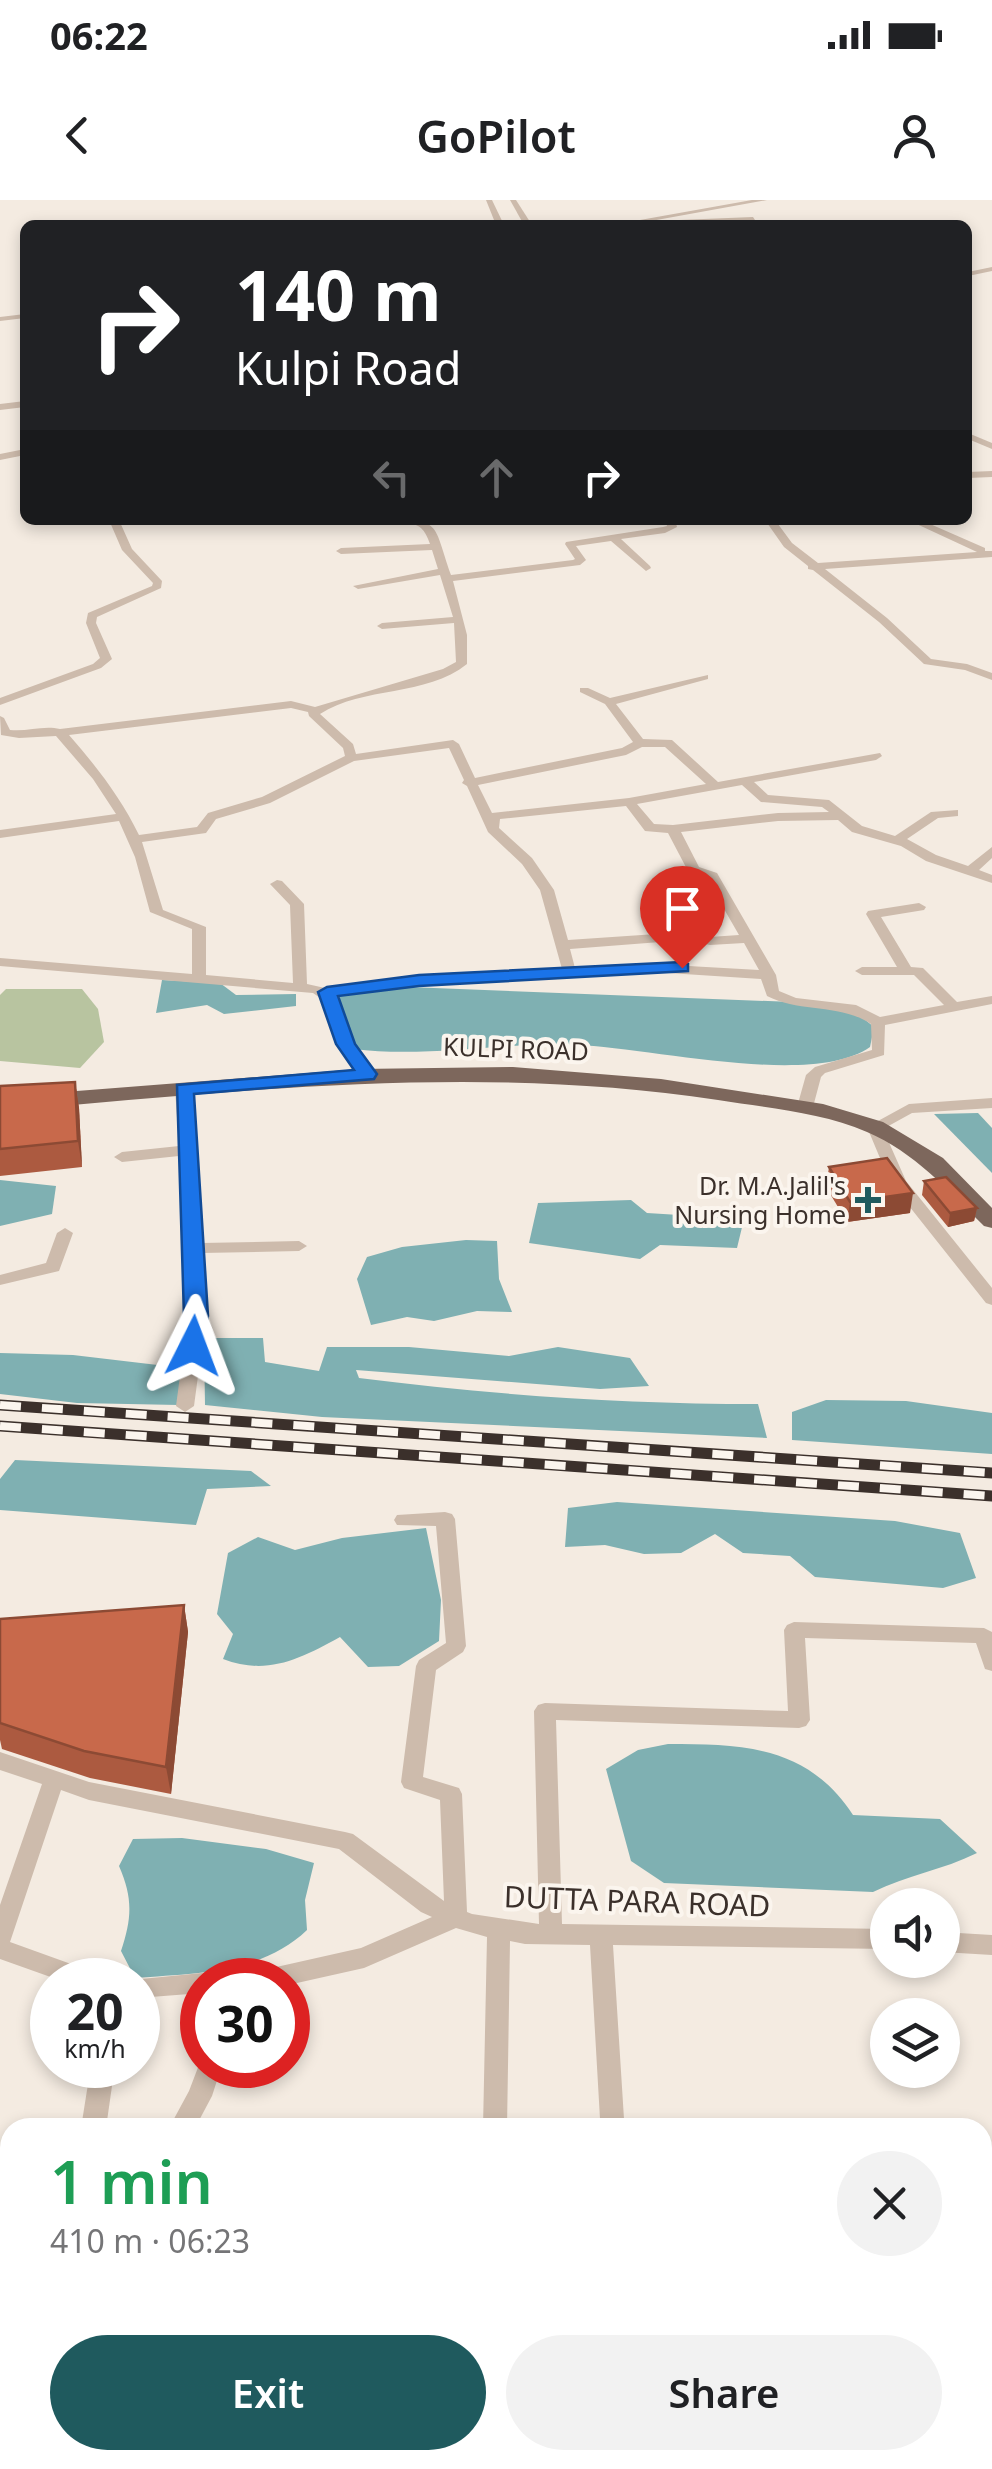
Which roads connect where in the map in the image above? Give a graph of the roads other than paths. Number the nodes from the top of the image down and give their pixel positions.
1 (764, 200) edge
2 (722, 208) junction
3 (661, 216) junction
4 (753, 219) junction
5 (641, 220) edge
6 (670, 220) edge
7 (738, 220) edge
8 (756, 220) edge
9 (992, 474) edge
10 (972, 475) edge
11 (992, 484) edge
12 (116, 525) edge
13 (426, 525) edge
14 (671, 525) edge
15 (773, 525) edge
16 (925, 525) edge
17 (613, 537) junction
18 (435, 547) junction
19 (342, 551) dead end
20 (990, 553) edge
21 (812, 567) junction
22 (646, 568) dead end
23 (444, 575) junction
24 (358, 586) dead end
25 (456, 620) junction
26 (382, 626) dead end
27 (704, 677) dead end
28 (992, 677) edge
29 (584, 690) dead end
30 (0, 702) edge
31 (609, 702) junction
32 (313, 710) junction
33 (0, 720) edge
34 (60, 733) junction
35 (7, 737) edge
36 (640, 743) junction
37 (876, 756) dead end
38 (350, 758) junction
39 (745, 781) junction
40 (468, 783) junction
41 (715, 786) junction
42 (629, 802) junction
43 (954, 812) dead end
44 (125, 816) junction
45 (841, 816) junction
46 (673, 829) junction
47 (493, 830) junction
48 (0, 834) edge
49 (137, 839) junction
50 (898, 840) junction
51 (992, 851) edge
52 (971, 871) junction
53 (992, 879) edge
54 (276, 884) dead end
55 (919, 906) dead end
56 (748, 939) junction
57 (562, 945) junction
58 (0, 962) edge
59 (862, 971) dead end
60 (906, 971) junction
61 (570, 974) junction
62 (769, 975) junction
63 (200, 978) junction
64 (300, 987) junction
65 (327, 992) junction
66 (992, 1000) edge
67 (954, 1006) junction
68 (878, 1022) junction
69 (368, 1074) junction
70 (184, 1089) junction
71 (992, 1103) edge
72 (0, 1104) edge
73 (805, 1107) junction
74 (874, 1127) junction
75 (187, 1150) junction
76 (122, 1157) dead end
77 (992, 1221) edge
78 (65, 1232) dead end
79 (299, 1246) dead end
80 (192, 1248) junction
81 (992, 1273) edge
82 (973, 1274) junction
83 (0, 1280) edge
84 (992, 1299) edge
85 (185, 1406) dead end
86 (404, 1520) dead end
87 (992, 1663) edge
88 (0, 1760) edge
89 (53, 1782) junction
90 (456, 1917) junction
91 (499, 1929) junction
92 (551, 1934) junction
93 (601, 1935) junction
94 (0, 1939) edge
95 (870, 1939) edge
96 (960, 1943) edge
97 (992, 1945) edge
98 (0, 1948) edge
99 (30, 1959) edge
100 (310, 1969) edge
101 (99, 2088) edge
102 (203, 2088) edge
103 (95, 2118) edge
104 (187, 2118) edge
105 (495, 2118) edge
106 (612, 2118) edge

1 - 2 street
2 - 3 street
2 - 4 street
3 - 5 street
3 - 6 street
4 - 7 street
4 - 8 street
9 - 10 street
10 - 11 street
12 - 30 street
13 - 18 street
14 - 17 street
15 - 21 street
16 - 20 street
17 - 22 street
17 - 23 street
18 - 19 street
18 - 23 street
20 - 21 street
21 - 28 street
23 - 24 street
23 - 25 street
25 - 26 street
25 - 32 street
27 - 31 street
29 - 31 street
31 - 36 street
32 - 34 street
32 - 38 street
33 - 35 street
34 - 35 street
34 - 44 street
36 - 40 street
36 - 41 street
37 - 39 street
38 - 40 street
38 - 49 street
39 - 41 street
39 - 45 street
40 - 47 street
41 - 42 street
42 - 46 street
42 - 47 street
43 - 50 street
44 - 48 street
44 - 49 street
45 - 46 street
45 - 50 street
46 - 56 street
47 - 57 street
49 - 63 street
50 - 52 street
51 - 52 street
52 - 53 street
54 - 64 street
55 - 60 street
56 - 57 street
56 - 62 street
57 - 61 street
58 - 63 street
59 - 60 street
60 - 67 street
61 - 62 street
61 - 65 street
62 - 68 street
63 - 64 street
64 - 65 street
65 - 69 street
66 - 67 street
67 - 68 street
68 - 73 street
69 - 70 main road, KULPI ROAD
69 - 73 main road, KULPI ROAD
70 - 72 main road, KULPI ROAD
70 - 75 street
71 - 74 street
73 - 74 main road, KULPI ROAD
74 - 77 main road, KULPI ROAD
74 - 82 street
75 - 76 street
75 - 80 street
78 - 83 street
79 - 80 street
80 - 85 street
81 - 82 street
82 - 84 street
86 - 90 street
87 - 92 street
88 - 89 street, DUTTA PARA ROAD
89 - 90 street, DUTTA PARA ROAD
89 - 94 street
90 - 91 street, DUTTA PARA ROAD
90 - 100 street
91 - 92 street, DUTTA PARA ROAD
91 - 105 street
92 - 93 street, DUTTA PARA ROAD
93 - 95 street, DUTTA PARA ROAD
93 - 106 street
96 - 97 street
98 - 99 street
101 - 103 street
102 - 104 street

